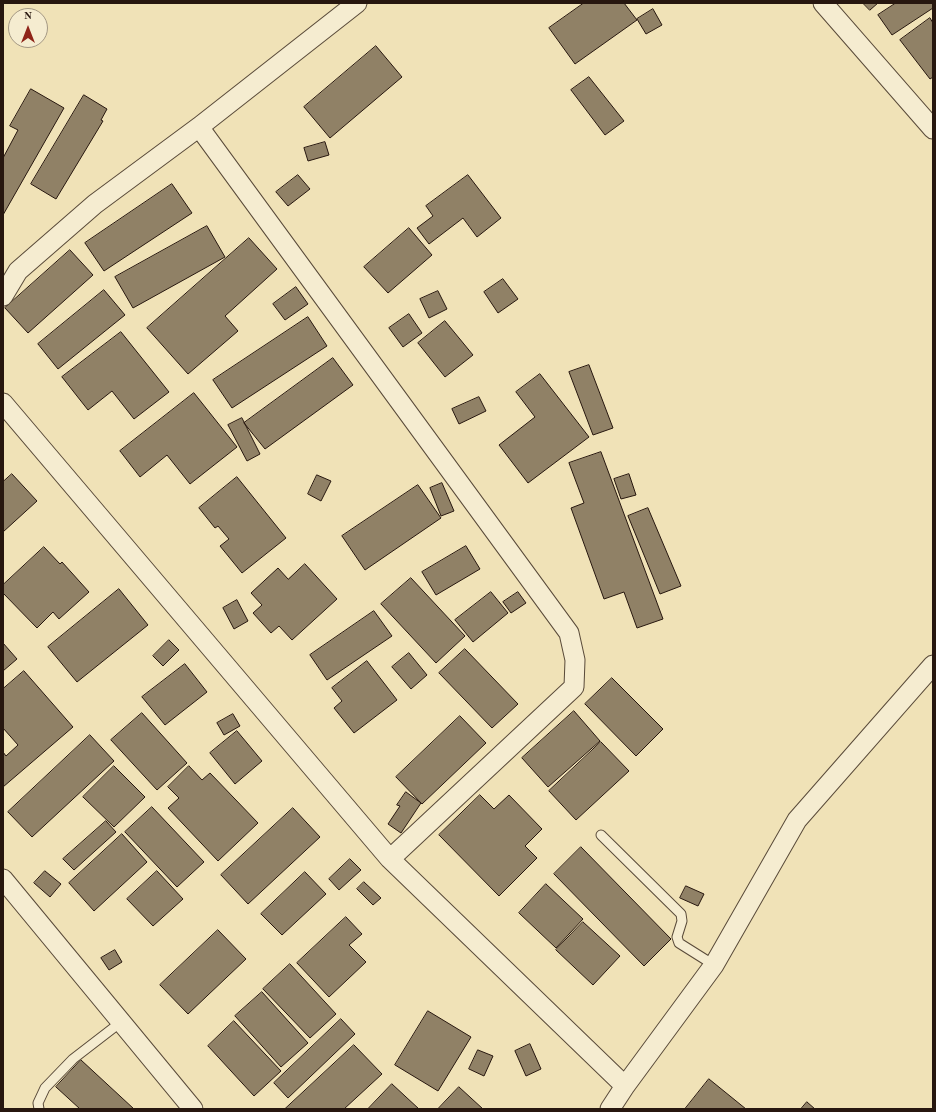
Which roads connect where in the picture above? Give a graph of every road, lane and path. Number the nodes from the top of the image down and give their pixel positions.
1 (357, 3) edge
2 (823, 3) edge
3 (199, 127) junction
4 (933, 129) edge
5 (3, 296) edge
6 (3, 403) edge
7 (933, 665) edge
8 (602, 835) dead end
9 (390, 859) junction
10 (3, 879) edge
11 (714, 966) junction
12 (121, 1022) junction
13 (626, 1086) junction
14 (39, 1109) edge
15 (193, 1109) edge
16 (610, 1109) edge

1 - 3 street
2 - 4 street
3 - 5 street
3 - 9 street
6 - 9 street
7 - 11 street
8 - 11 lane
9 - 13 street
10 - 12 street
11 - 13 street
12 - 14 lane
12 - 15 street
13 - 16 street

